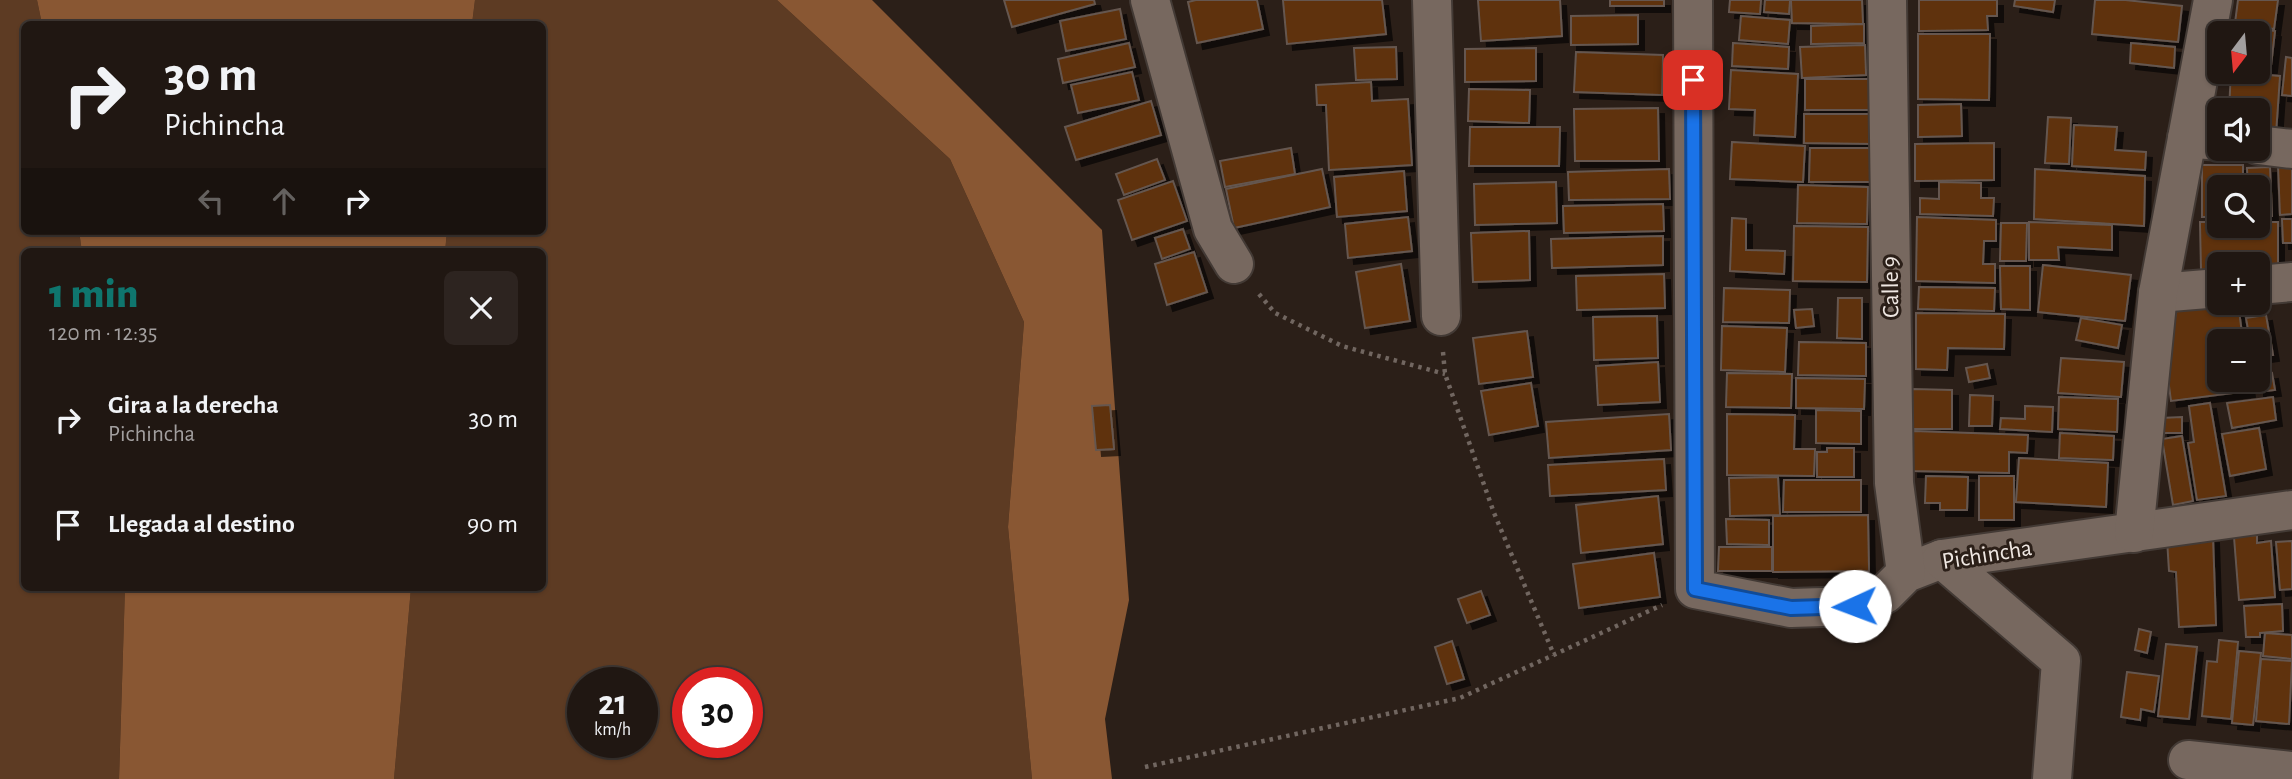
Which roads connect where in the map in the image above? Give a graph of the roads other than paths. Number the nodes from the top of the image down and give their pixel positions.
1 (1150, 0) edge
2 (1432, 0) edge
3 (1693, 0) edge
4 (1887, 0) edge
5 (2213, 0) edge
6 (2203, 139) edge
7 (2270, 146) edge
8 (2292, 149) edge
9 (1234, 264) road end
10 (2292, 282) edge
11 (2270, 284) edge
12 (2207, 289) edge
13 (2158, 293) junction
14 (1441, 316) road end
15 (2292, 510) edge
16 (2134, 533) junction
17 (1942, 559) junction
18 (1906, 573) junction
19 (2188, 760) dead end
20 (2292, 771) edge
21 (2052, 779) edge

1 - 9 street
2 - 14 street
3 - 18 street, Pichincha
4 - 18 street, Calle 9
5 - 6 street
6 - 13 street
7 - 8 street
10 - 11 street
12 - 13 street
13 - 16 street
15 - 16 street, Pichincha
16 - 17 street, Pichincha
17 - 18 street, Pichincha
17 - 21 street
19 - 20 street

